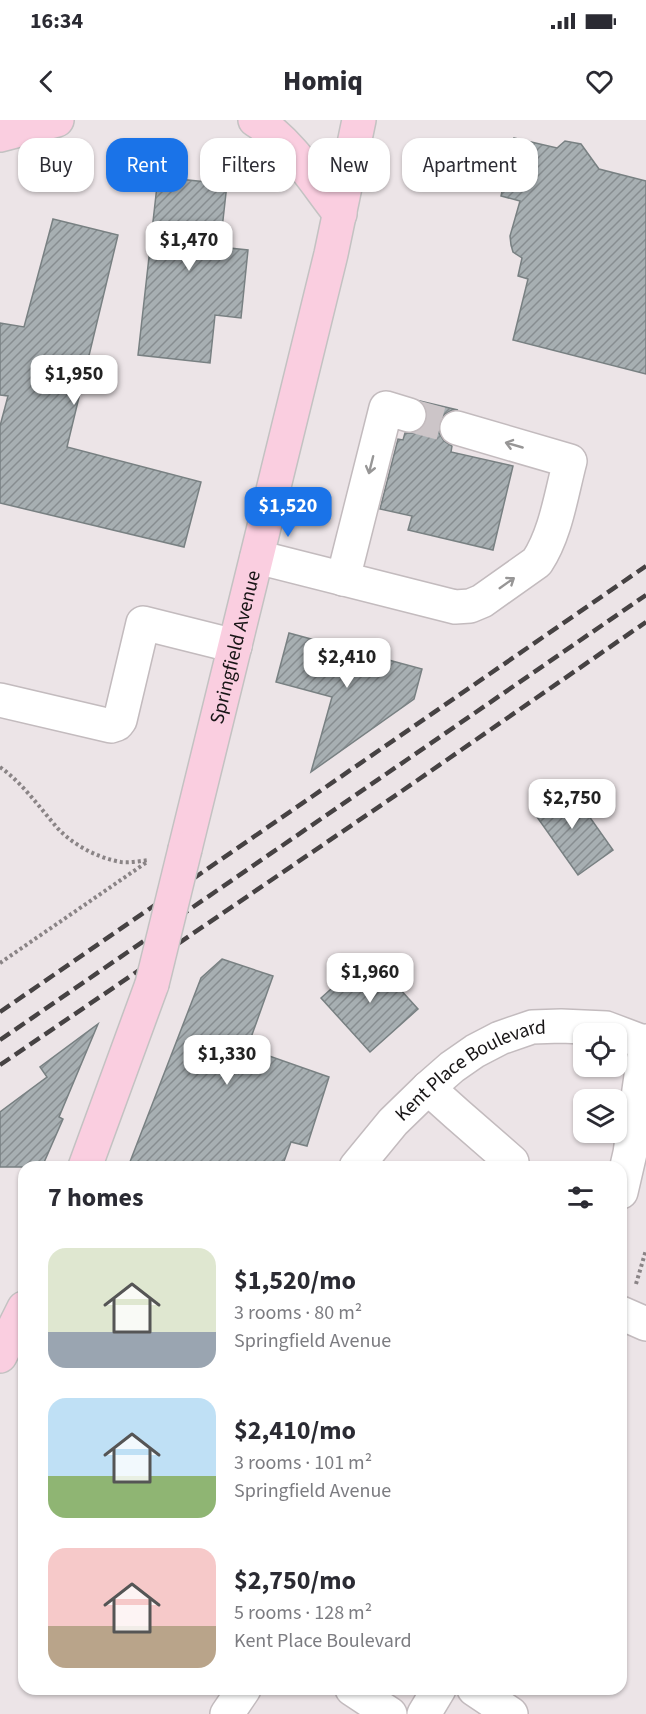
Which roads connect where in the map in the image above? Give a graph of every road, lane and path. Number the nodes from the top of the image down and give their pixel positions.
1 (57, 120) edge
2 (255, 120) edge
3 (359, 120) edge
4 (0, 135) edge
5 (340, 214) junction
6 (409, 415) tunnel mouth
7 (456, 428) tunnel mouth
8 (257, 557) junction
9 (343, 579) junction
10 (235, 646) junction
11 (0, 700) edge
12 (0, 767) edge
13 (0, 963) edge
14 (646, 1042) edge
15 (428, 1088) junction
16 (88, 1161) edge
17 (361, 1161) edge
18 (511, 1161) edge
19 (627, 1166) edge
20 (627, 1316) edge
21 (18, 1320) edge
22 (646, 1324) edge
23 (0, 1356) edge
24 (240, 1695) edge
25 (361, 1695) edge
26 (435, 1695) edge
27 (483, 1695) edge
28 (227, 1714) edge
29 (390, 1714) edge
30 (424, 1714) edge
31 (511, 1714) edge

1 - 4 main road
2 - 5 main road
3 - 5 main road, Springfield Avenue
5 - 8 main road, Springfield Avenue
6 -> 9 street
9 -> 7 street
8 - 9 street
8 - 10 main road, Springfield Avenue
10 - 11 street
10 - 16 main road, Springfield Avenue, bridge
12 - 13 path
14 - 15 street, Kent Place Boulevard
14 - 19 street
15 - 17 street, Kent Place Boulevard
15 - 18 street
20 - 22 street
21 - 23 main road
24 - 28 street
25 - 29 street
26 - 30 street
27 - 31 street

